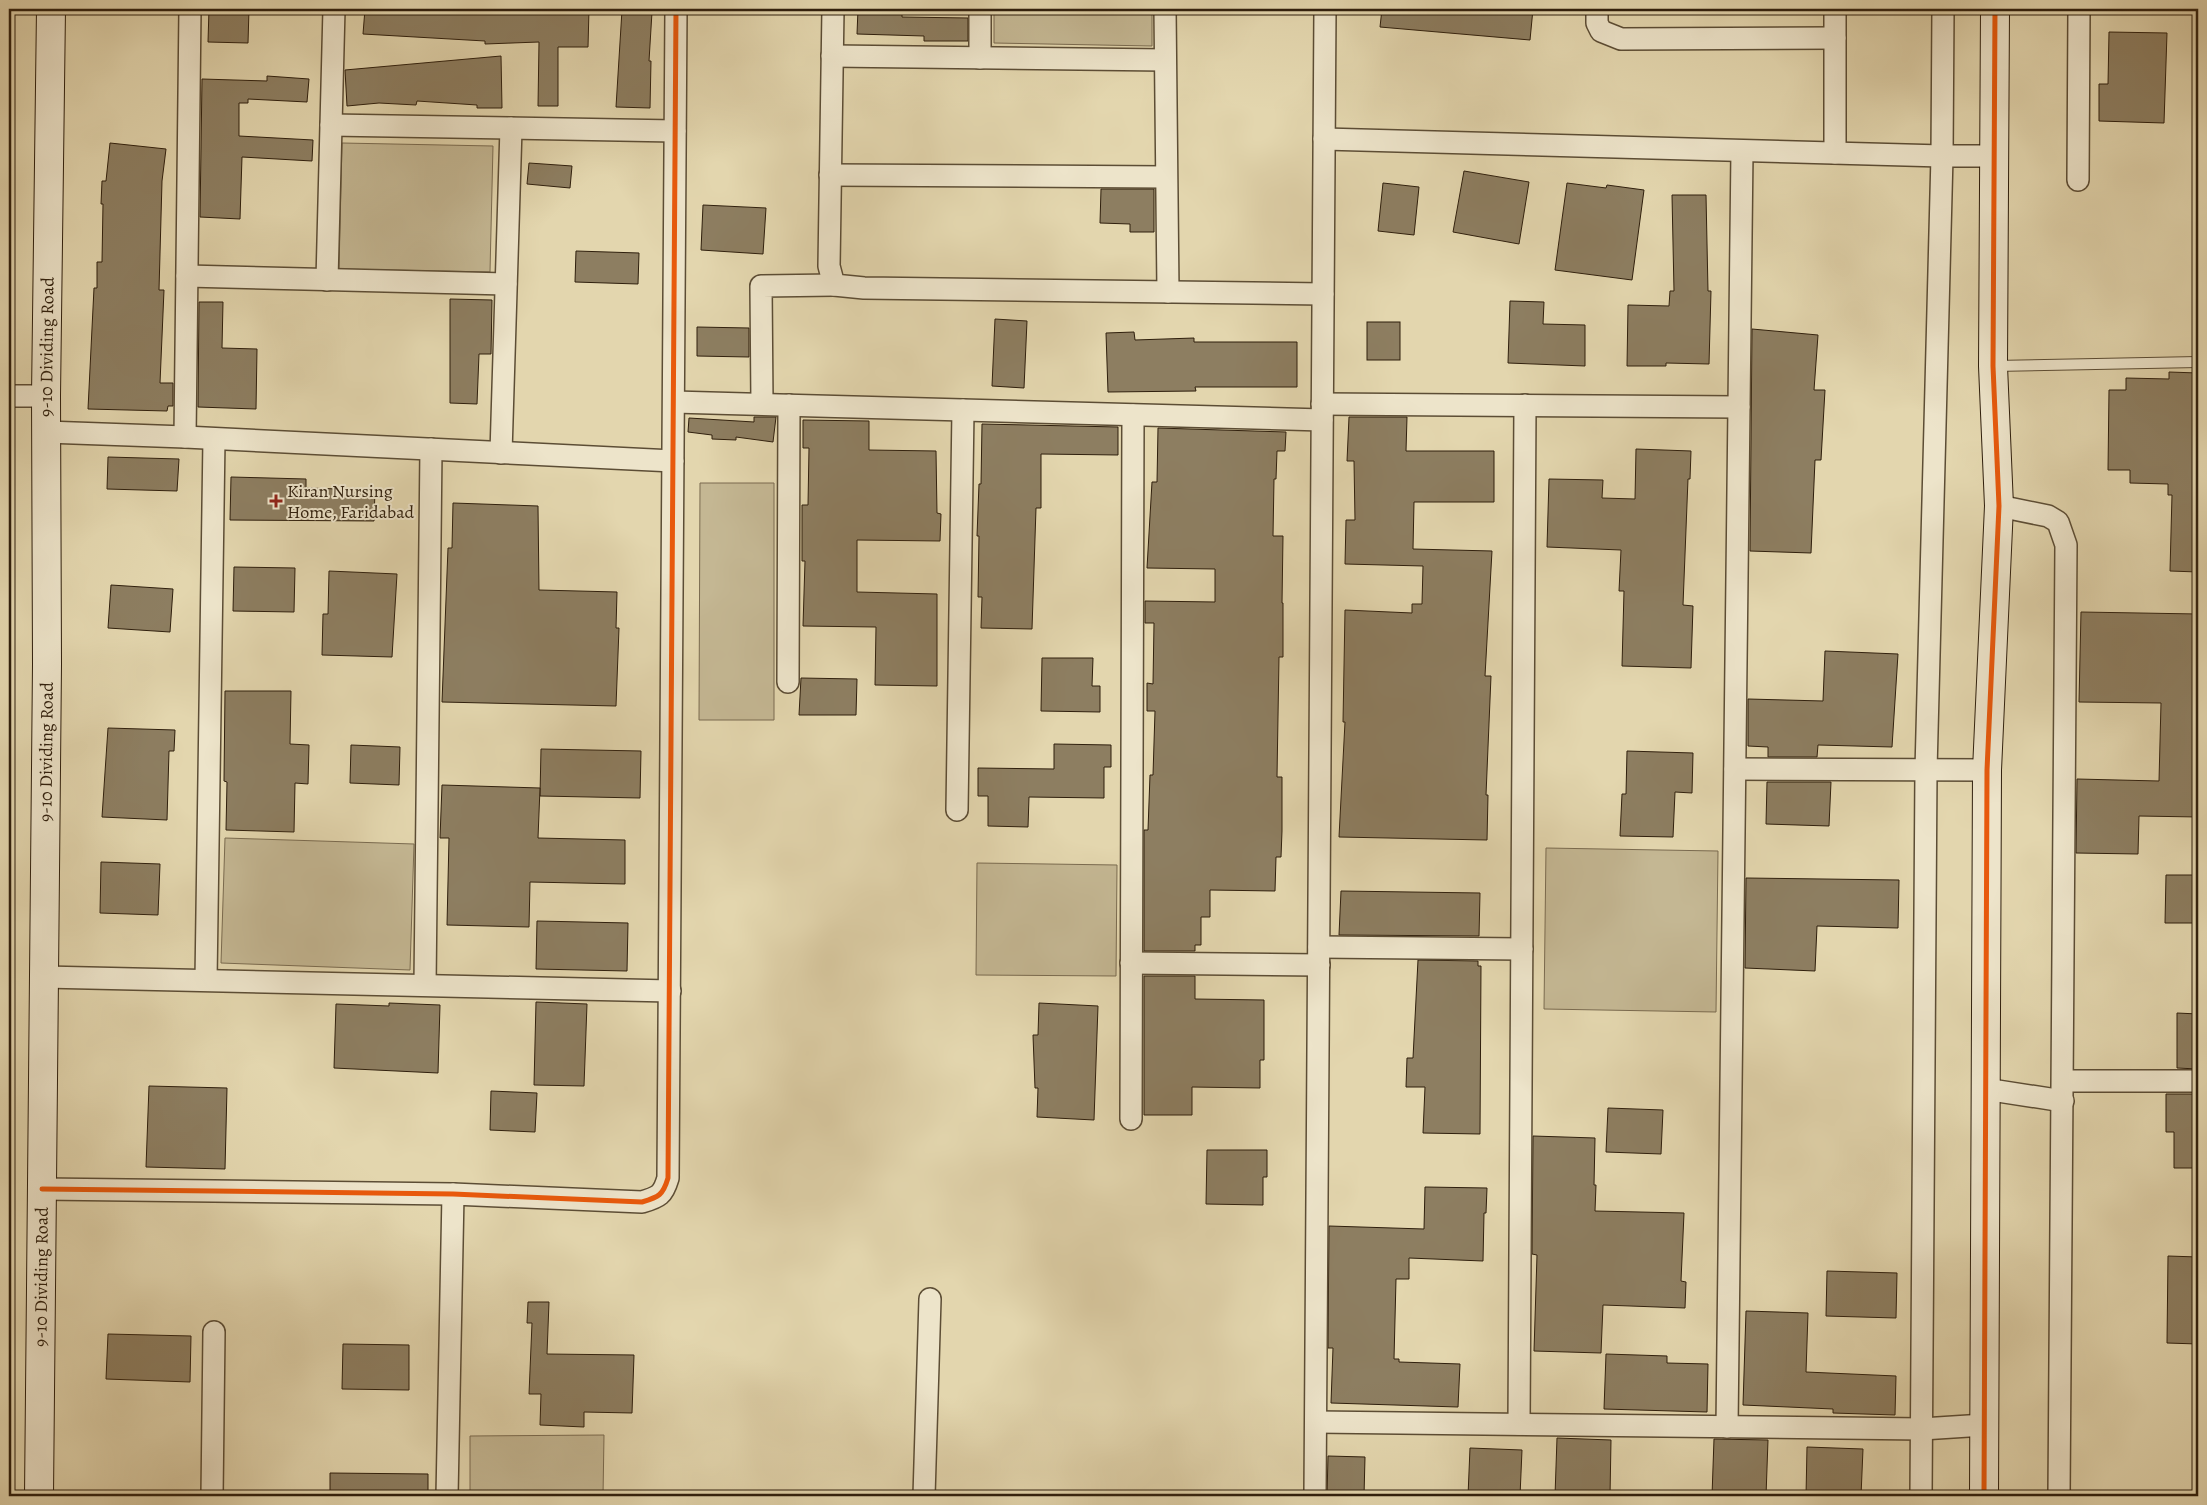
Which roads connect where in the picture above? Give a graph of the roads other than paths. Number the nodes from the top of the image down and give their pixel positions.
1 (51, 9) edge
2 (190, 9) edge
3 (334, 9) edge
4 (676, 9) edge
5 (832, 9) edge
6 (980, 9) edge
7 (1165, 9) edge
8 (1325, 9) edge
9 (1597, 9) edge
10 (1835, 9) edge
11 (1943, 9) edge
12 (1995, 9) edge
13 (2079, 9) edge
14 (1835, 38) junction
15 (832, 56) junction
16 (980, 58) junction
17 (1165, 60) junction
18 (330, 125) junction
19 (511, 128) junction
20 (676, 132) junction
21 (1324, 139) junction
22 (1742, 151) junction
23 (1834, 153) junction
24 (1942, 156) junction
25 (1994, 156) junction
26 (830, 175) junction
27 (1166, 177) junction
28 (2078, 180) dead end
29 (187, 276) junction
30 (327, 280) junction
31 (506, 284) junction
32 (834, 285) junction
33 (1168, 292) junction
34 (1323, 294) junction
35 (2198, 362) edge
36 (1993, 366) junction
37 (9, 396) edge
38 (46, 396) junction
39 (674, 402) junction
40 (762, 404) junction
41 (789, 405) junction
42 (1525, 405) junction
43 (1739, 407) junction
44 (963, 410) junction
45 (1322, 412) junction
46 (1133, 415) junction
47 (46, 432) junction
48 (185, 437) junction
49 (214, 439) junction
50 (431, 450) junction
51 (501, 453) junction
52 (673, 462) junction
53 (1999, 506) junction
54 (788, 682) dead end
55 (1735, 769) junction
56 (1926, 770) junction
57 (1987, 770) junction
58 (957, 810) dead end
59 (1522, 949) junction
60 (1319, 956) junction
61 (1131, 963) junction
62 (44, 977) junction
63 (206, 980) junction
64 (426, 985) junction
65 (670, 991) junction
66 (2198, 1081) edge
67 (1985, 1089) junction
68 (2063, 1091) junction
69 (1130, 1119) dead end
70 (42, 1189) junction
71 (453, 1194) junction
72 (930, 1299) dead end
73 (214, 1332) dead end
74 (1316, 1422) junction
75 (1519, 1424) junction
76 (1984, 1425) junction
77 (1728, 1427) junction
78 (1922, 1429) junction
79 (39, 1496) edge
80 (212, 1496) edge
81 (448, 1496) edge
82 (924, 1496) edge
83 (1315, 1496) edge
84 (1921, 1496) edge
85 (1984, 1496) edge
86 (2059, 1496) edge

1 - 38 street, 9-10 Dividing Road
2 - 29 street
3 - 18 street
4 - 20 street
5 - 15 street
6 - 16 street
7 - 17 street
8 - 21 street
9 - 14 street
10 - 14 street
11 - 24 street
12 - 25 street
13 - 28 street
14 - 23 street
15 - 16 street
15 - 26 street
16 - 17 street
17 - 27 street
18 - 19 street
18 - 30 street
19 - 20 street
19 - 31 street
20 - 39 street
21 - 22 street
21 - 34 street
22 - 23 street
22 - 43 street
23 - 24 street
24 - 25 street
24 - 56 street
25 - 36 street
26 - 27 street
26 - 32 street
27 - 33 street
29 - 30 street
29 - 48 street
30 - 31 street
31 - 51 street
32 - 33 street
32 - 40 street
33 - 34 street
34 - 45 street
35 - 36 lane
36 - 53 street
37 - 38 street
38 - 47 street, 9-10 Dividing Road
39 - 40 street
39 - 52 street
40 - 41 street
41 - 44 street
41 - 54 street
42 - 43 street
42 - 45 street
42 - 59 street
43 - 55 street
44 - 46 street
44 - 58 street
45 - 46 street
45 - 60 street
46 - 61 street
47 - 48 street
47 - 62 street, 9-10 Dividing Road
48 - 49 street
49 - 50 street
49 - 63 street
50 - 51 street
50 - 64 street
51 - 52 street
52 - 65 street
53 - 57 street
53 - 68 street
55 - 56 street
55 - 77 street
56 - 57 street
56 - 78 street
57 - 67 street
59 - 60 street
59 - 75 street
60 - 61 street
60 - 74 street
61 - 69 street
62 - 63 street
62 - 70 street, 9-10 Dividing Road
63 - 64 street
64 - 65 street
65 - 71 street
66 - 68 street
67 - 68 street
67 - 76 street
68 - 86 street
70 - 71 street
70 - 79 street, 9-10 Dividing Road
71 - 81 street
72 - 82 street
73 - 80 street
74 - 75 street
74 - 83 street
75 - 77 street
76 - 78 street
76 - 85 street
77 - 78 street
78 - 84 street

